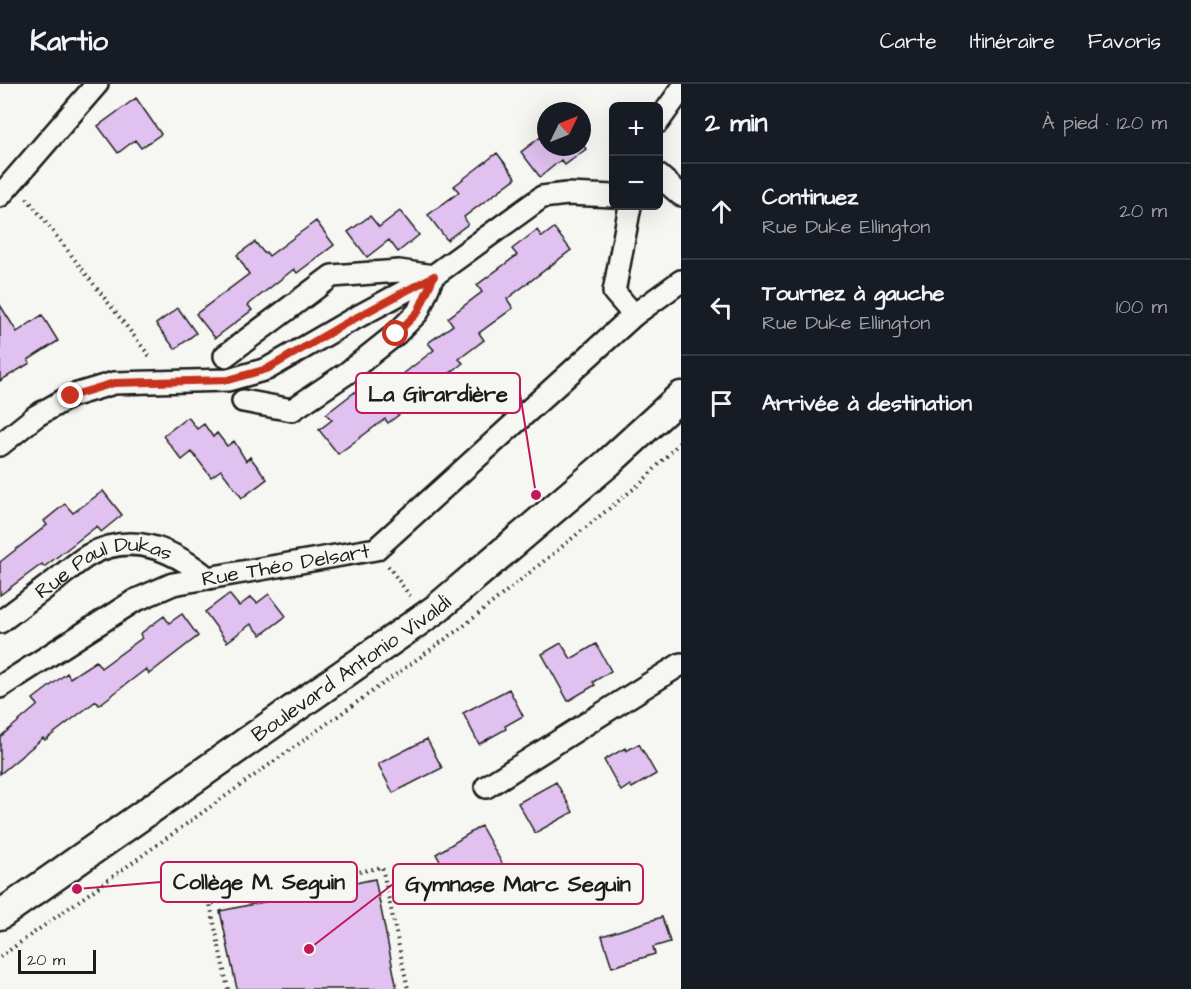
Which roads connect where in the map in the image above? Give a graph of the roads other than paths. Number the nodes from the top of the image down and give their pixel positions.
1 (97, 84) edge
2 (681, 90) edge
3 (663, 115) edge
4 (663, 179) edge
5 (6, 188) edge
6 (681, 195) edge
7 (609, 196) edge
8 (629, 210) edge
9 (434, 276) junction
10 (681, 281) edge
11 (634, 315) junction
12 (225, 356) dead end
13 (681, 396) edge
14 (243, 401) dead end
15 (0, 445) edge
16 (208, 578) junction
17 (0, 622) edge
18 (681, 664) edge
19 (0, 687) edge
20 (486, 787) dead end
21 (0, 915) edge

1 - 5 street
2 - 3 street
4 - 6 street
7 - 9 street
8 - 11 street
9 - 12 street
9 - 14 street
9 - 15 street
10 - 11 street, Rue Théo Delsart
11 - 16 street, Rue Théo Delsart
13 - 21 street, Boulevard Antonio Vivaldi
16 - 17 street, Rue Paul Dukas
16 - 19 street, Rue Théo Delsart
18 - 20 street

